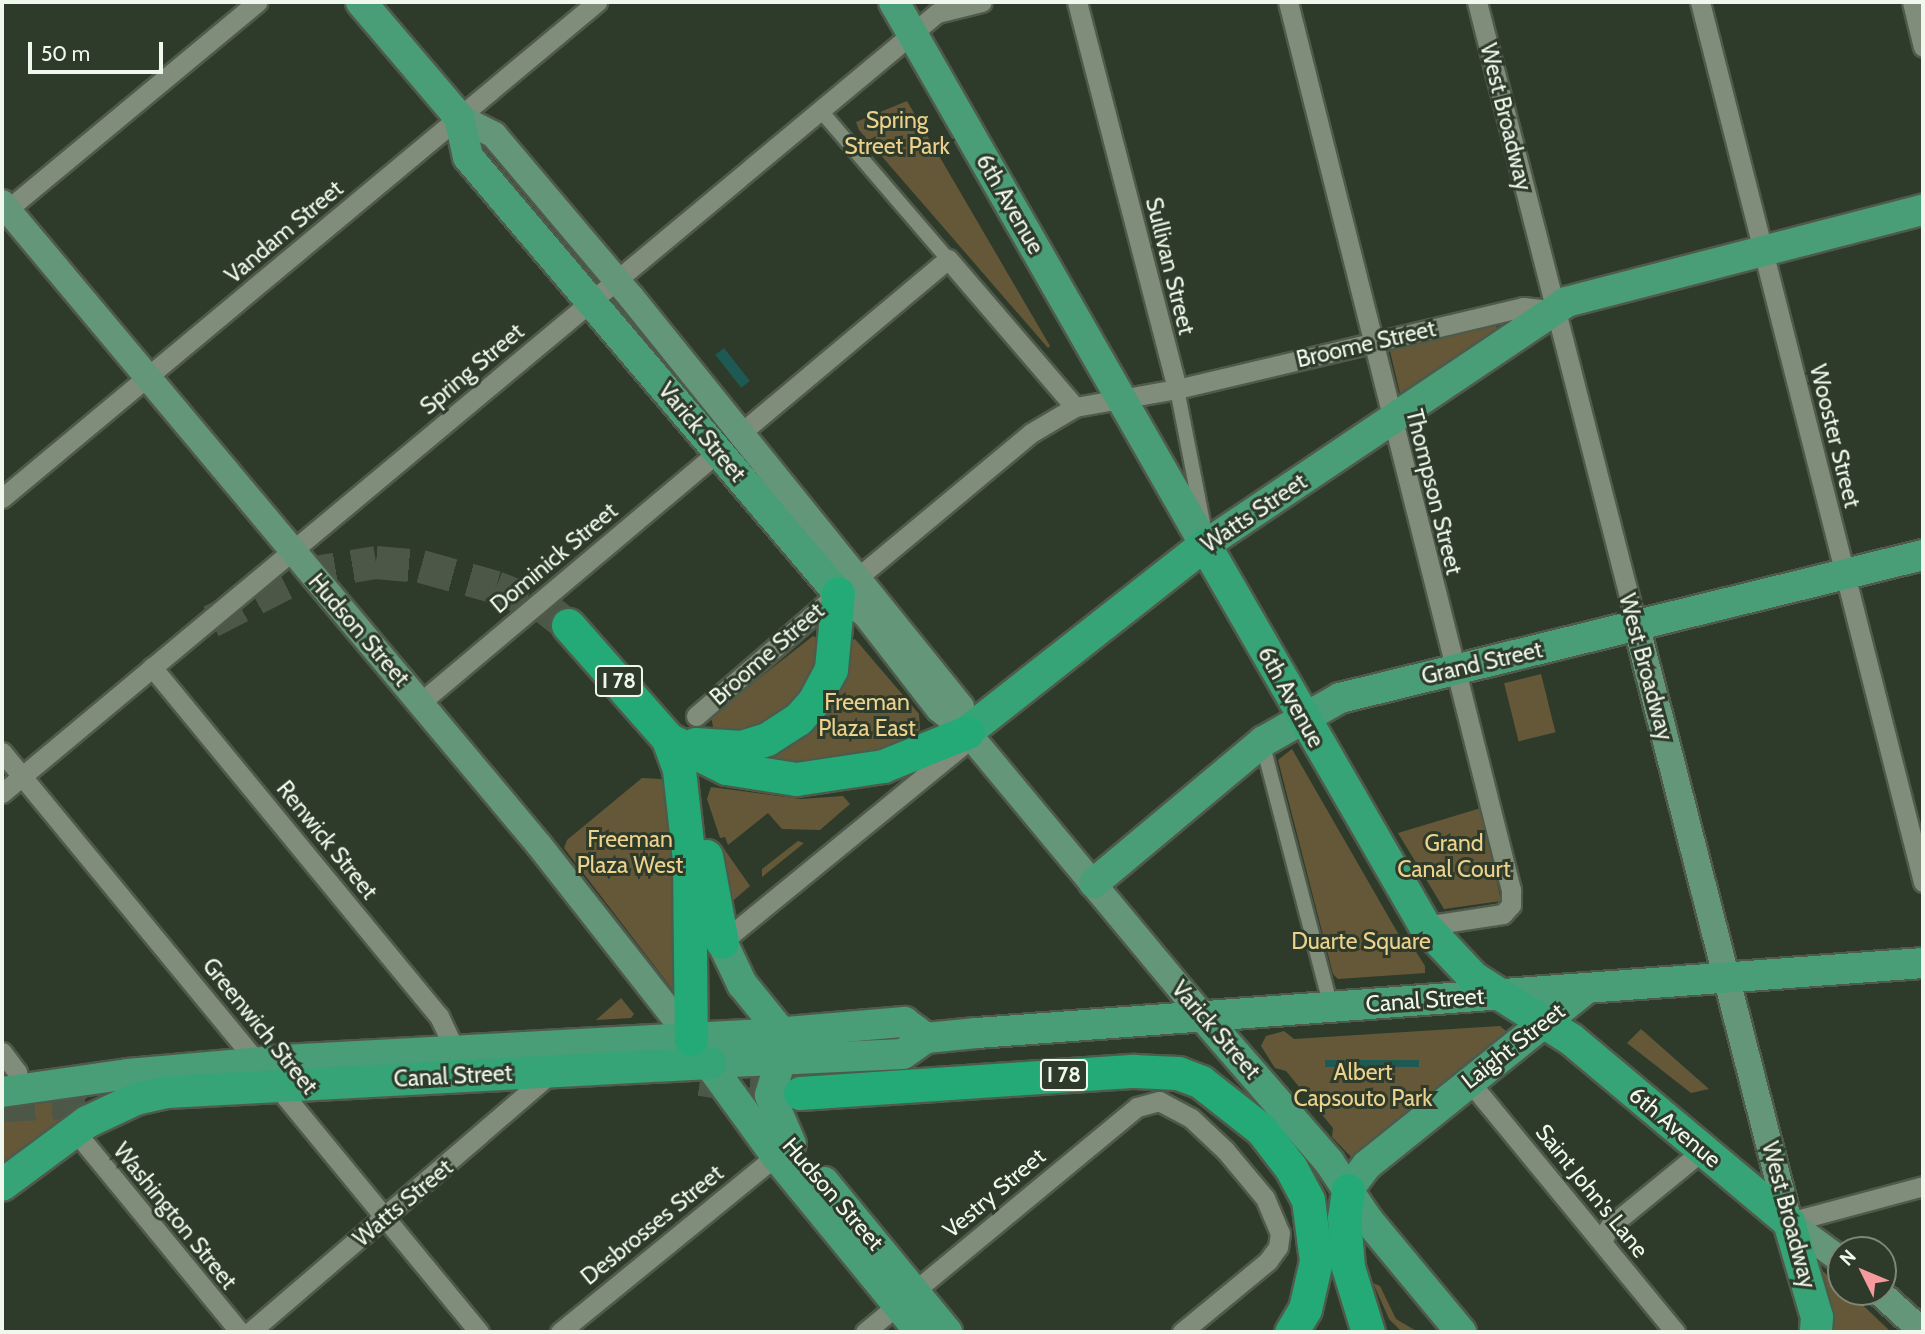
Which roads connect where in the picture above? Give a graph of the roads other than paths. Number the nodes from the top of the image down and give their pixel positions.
1 (257, 2) edge
2 (361, 2) edge
3 (597, 2) edge
4 (894, 2) edge
5 (982, 2) edge
6 (1077, 2) edge
7 (1288, 2) edge
8 (1476, 2) edge
9 (1700, 2) edge
10 (1912, 2) edge
11 (912, 34) junction
12 (1923, 47) edge
13 (821, 111) junction
14 (459, 117) junction
15 (4, 209) edge
16 (1923, 210) edge
17 (1762, 251) junction
18 (948, 259) junction
19 (617, 280) junction
20 (591, 301) junction
21 (1553, 310) junction
22 (1371, 342) junction
23 (147, 378) junction
24 (1177, 390) junction
25 (1121, 398) junction
26 (1075, 407) junction
27 (1391, 422) junction
28 (742, 432) junction
29 (718, 452) junction
30 (2, 498) edge
31 (1205, 545) junction
32 (292, 551) junction
33 (1923, 555) edge
34 (1846, 575) junction
35 (847, 586) junction
36 (568, 625) tunnel mouth
37 (1637, 628) junction
38 (152, 667) junction
39 (1457, 668) junction
40 (421, 702) junction
41 (695, 716) dead end
42 (1301, 718) junction
43 (970, 735) junction
44 (668, 739) junction
45 (1262, 742) junction
46 (2, 752) edge
47 (679, 770) junction
48 (22, 776) junction
49 (2, 793) edge
50 (1923, 882) edge
51 (1094, 883) junction
52 (1425, 926) junction
53 (722, 942) junction
54 (1923, 964) edge
55 (1727, 977) junction
56 (1587, 988) junction
57 (1501, 994) junction
58 (1331, 1006) junction
59 (1202, 1014) junction
60 (1545, 1021) junction
61 (781, 1046) junction
62 (455, 1050) junction
63 (700, 1051) junction
64 (2, 1052) edge
65 (553, 1071) junction
66 (267, 1073) junction
67 (1469, 1081) junction
68 (12, 1090) edge
69 (800, 1093) tunnel mouth
70 (74, 1130) junction
71 (783, 1150) junction
72 (1703, 1150) junction
73 (2, 1185) edge
74 (1923, 1186) edge
75 (1348, 1190) junction
76 (384, 1218) junction
77 (1789, 1223) junction
78 (1602, 1242) junction
79 (1827, 1250) edge
80 (1316, 1261) junction
81 (906, 1298) junction
82 (1894, 1306) edge
83 (1816, 1331) edge
84 (240, 1332) edge
85 (250, 1332) edge
86 (479, 1332) edge
87 (560, 1332) edge
88 (865, 1332) edge
89 (920, 1332) edge
90 (947, 1332) edge
91 (1182, 1332) edge
92 (1268, 1332) edge
93 (1291, 1332) edge
94 (1368, 1332) edge
95 (1461, 1332) edge
96 (1675, 1332) edge
97 (1923, 1332) edge

1 - 15 street
2 - 14 main road, Varick Street
3 - 14 street, Vandam Street
4 - 11 main road, 6th Avenue
5 - 11 street, Spring Street
6 - 24 street, Sullivan Street
7 - 22 street, Thompson Street
8 - 21 street, West Broadway
9 - 17 street, Wooster Street
10 - 12 street
11 - 13 street, Spring Street
11 - 25 main road, 6th Avenue
13 - 18 street
13 - 19 street, Spring Street
14 - 19 main road, Varick Street
14 - 20 main road, Varick Street
14 - 23 street, Vandam Street
15 - 23 main road, Hudson Street
16 - 17 main road, Broome Street
17 - 21 main road, Broome Street
17 - 34 street, Wooster Street
18 - 26 street
18 - 28 street
19 - 20 street, Spring Street
19 - 28 main road, Varick Street
20 - 29 main road, Varick Street
20 - 32 street, Spring Street
21 - 22 street, Broome Street
21 - 27 main road, Watts Street
21 - 37 street, West Broadway
22 - 24 street, Broome Street
22 - 27 street, Thompson Street
23 - 30 street, Vandam Street
23 - 32 main road, Hudson Street
24 - 25 street, Broome Street
24 - 31 street, Sullivan Street
25 - 26 street, Broome Street
25 - 31 main road, 6th Avenue
26 - 35 street, Broome Street
27 - 31 main road, Watts Street
27 - 39 street, Thompson Street
28 - 35 main road, Varick Street
29 - 35 main road, Varick Street
29 - 40 street, Dominick Street
31 - 42 highway, 6th Avenue
31 - 43 highway, Watts Street
32 - 38 street, Spring Street
32 - 40 main road, Hudson Street
33 - 34 main road, Grand Street
34 - 37 main road, Grand Street
34 - 50 street, Wooster Street
35 - 41 street, Broome Street
35 - 43 main road, Varick Street
35 - 44 highway
36 - 44 highway, I 78
37 - 39 main road, Grand Street
37 - 55 main road, West Broadway
38 - 48 street, Spring Street
38 - 62 street, Renwick Street
39 - 42 main road, Grand Street
39 - 52 street, Thompson Street
40 - 63 main road, Hudson Street
42 - 45 main road, Grand Street
42 - 52 highway, 6th Avenue
43 - 44 highway
43 - 51 main road, Varick Street
43 - 53 street, Watts Street
44 - 47 highway
45 - 51 main road, Grand Street
45 - 58 street
46 - 48 street, Greenwich Street
47 - 53 highway
47 - 63 highway
48 - 49 street, Spring Street
48 - 66 street, Greenwich Street
51 - 59 main road, Varick Street
52 - 57 highway, 6th Avenue
53 - 61 main road
54 - 55 main road, Canal Street
55 - 56 main road, Canal Street
55 - 77 main road, West Broadway
56 - 57 main road, Canal Street
56 - 60 main road, Laight Street
57 - 58 main road, Canal Street
57 - 60 highway, 6th Avenue
58 - 59 main road, Canal Street
59 - 61 main road, Canal Street
59 - 75 main road, Varick Street
60 - 67 main road, Laight Street
60 - 72 highway, 6th Avenue
61 - 63 main road, Canal Street
61 - 71 main road
62 - 63 main road, Canal Street
62 - 66 main road, Canal Street
63 - 65 highway, Canal Street
63 - 71 main road, Hudson Street
64 - 68 street
65 - 66 highway, Canal Street
65 - 76 street, Watts Street
66 - 68 main road, Canal Street
66 - 70 highway, Canal Street
66 - 76 street, Greenwich Street
67 - 75 main road, Laight Street
67 - 78 street, Saint John's Lane
69 - 80 highway, I 78
70 - 73 highway, Canal Street
70 - 84 street, Washington Street
71 - 81 main road, Hudson Street
71 - 87 street, Desbrosses Street
72 - 77 highway, 6th Avenue
72 - 78 street
74 - 77 street
75 - 94 highway
75 - 95 main road, Varick Street
76 - 85 street, Watts Street
76 - 86 street, Greenwich Street
77 - 79 main road, 6th Avenue
77 - 83 highway, West Broadway
78 - 96 street, Saint John's Lane
80 - 92 highway
80 - 93 highway, I 78
81 - 88 street, Vestry Street
81 - 89 main road, Hudson Street
81 - 90 main road, Hudson Street
81 - 91 street, Vestry Street
82 - 97 main road

